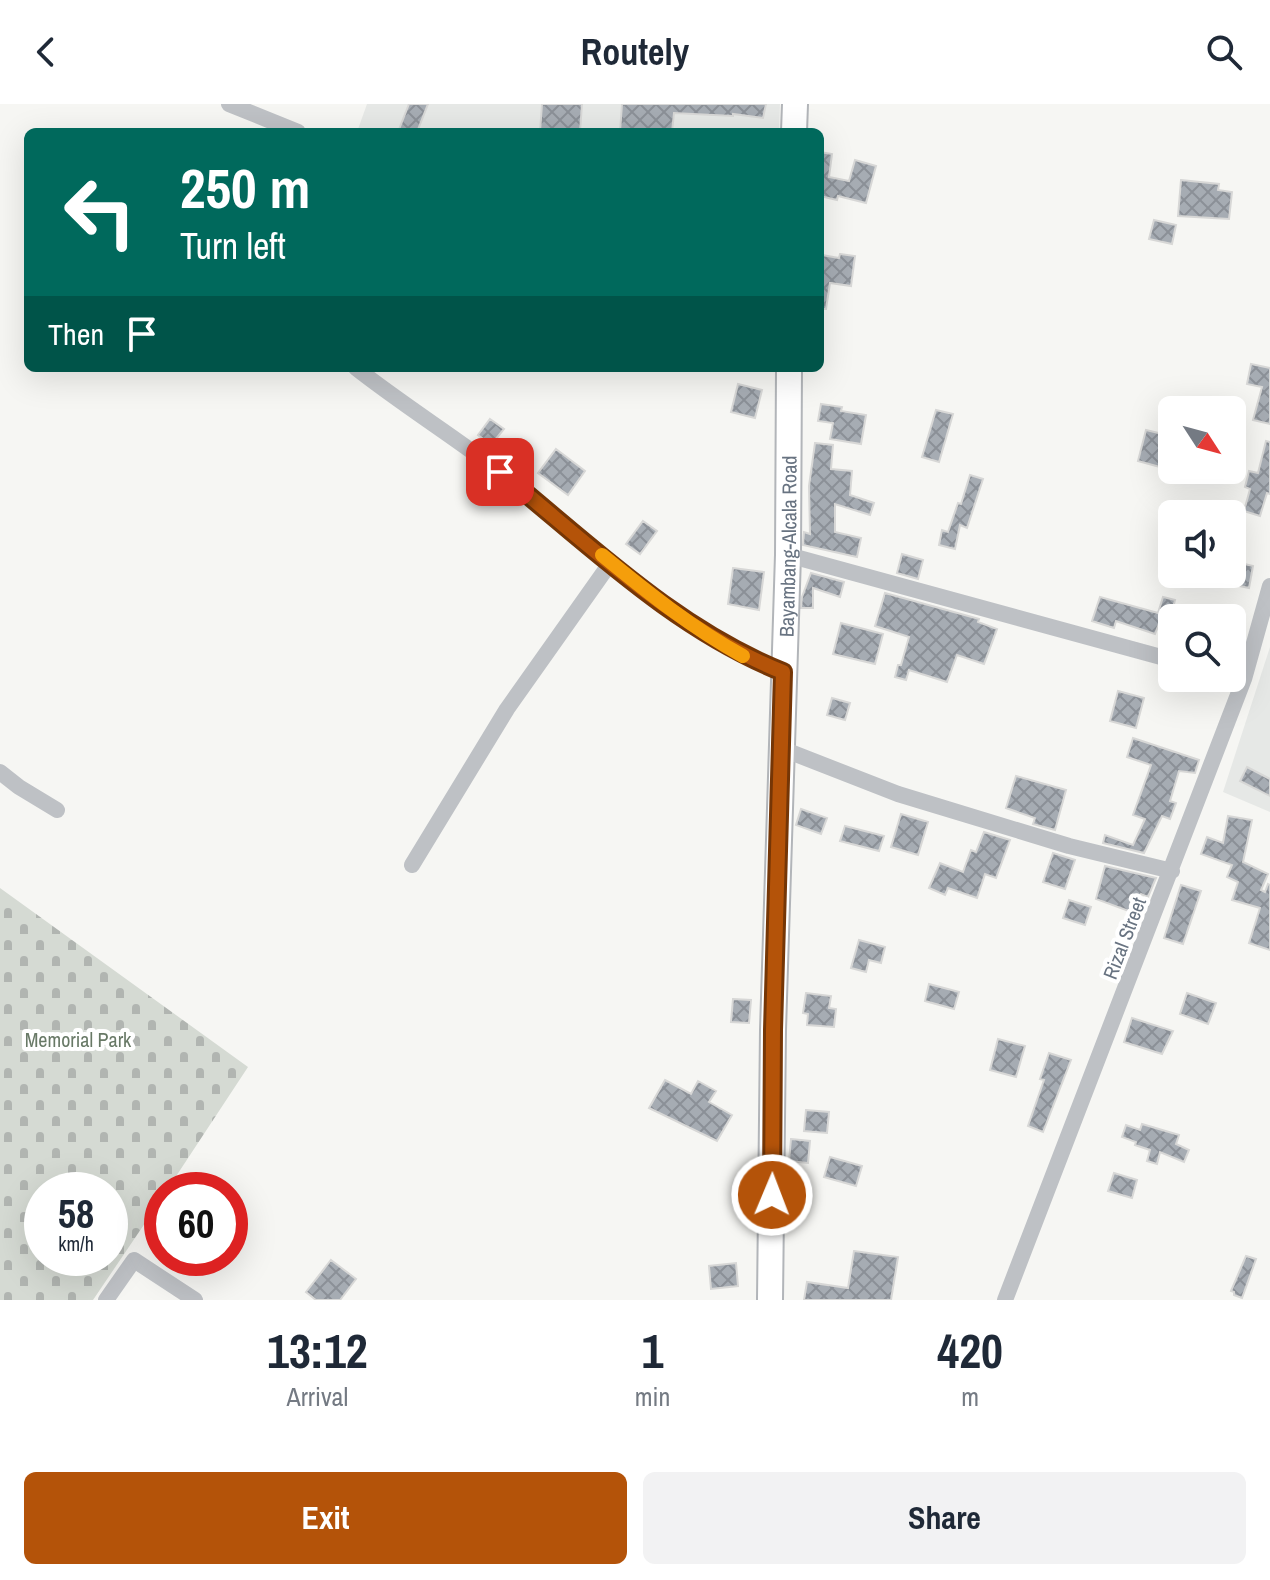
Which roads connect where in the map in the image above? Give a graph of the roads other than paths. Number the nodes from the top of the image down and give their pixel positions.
1 (229, 104) edge
2 (795, 104) edge
3 (288, 128) edge
4 (794, 128) edge
5 (362, 372) edge
6 (789, 372) edge
7 (788, 555) junction
8 (611, 562) junction
9 (1270, 586) edge
10 (1246, 655) edge
11 (1158, 656) edge
12 (783, 672) junction
13 (1233, 692) edge
14 (780, 748) junction
15 (0, 772) edge
16 (57, 810) dead end
17 (412, 865) dead end
18 (1172, 871) junction
19 (106, 1300) edge
20 (195, 1300) edge
21 (770, 1300) edge
22 (1005, 1300) edge

1 - 3 street
2 - 4 main road
5 - 8 street
6 - 7 main road, Bayambang-Alcala Road
7 - 11 street
7 - 12 main road, Bayambang-Alcala Road
8 - 12 street
8 - 17 street
9 - 10 street, Rizal Street
12 - 14 main road, Bayambang-Alcala Road
13 - 18 street, Rizal Street
14 - 18 street
14 - 21 main road, Bayambang-Alcala Road
15 - 16 street
18 - 22 street, Rizal Street
19 - 20 street

